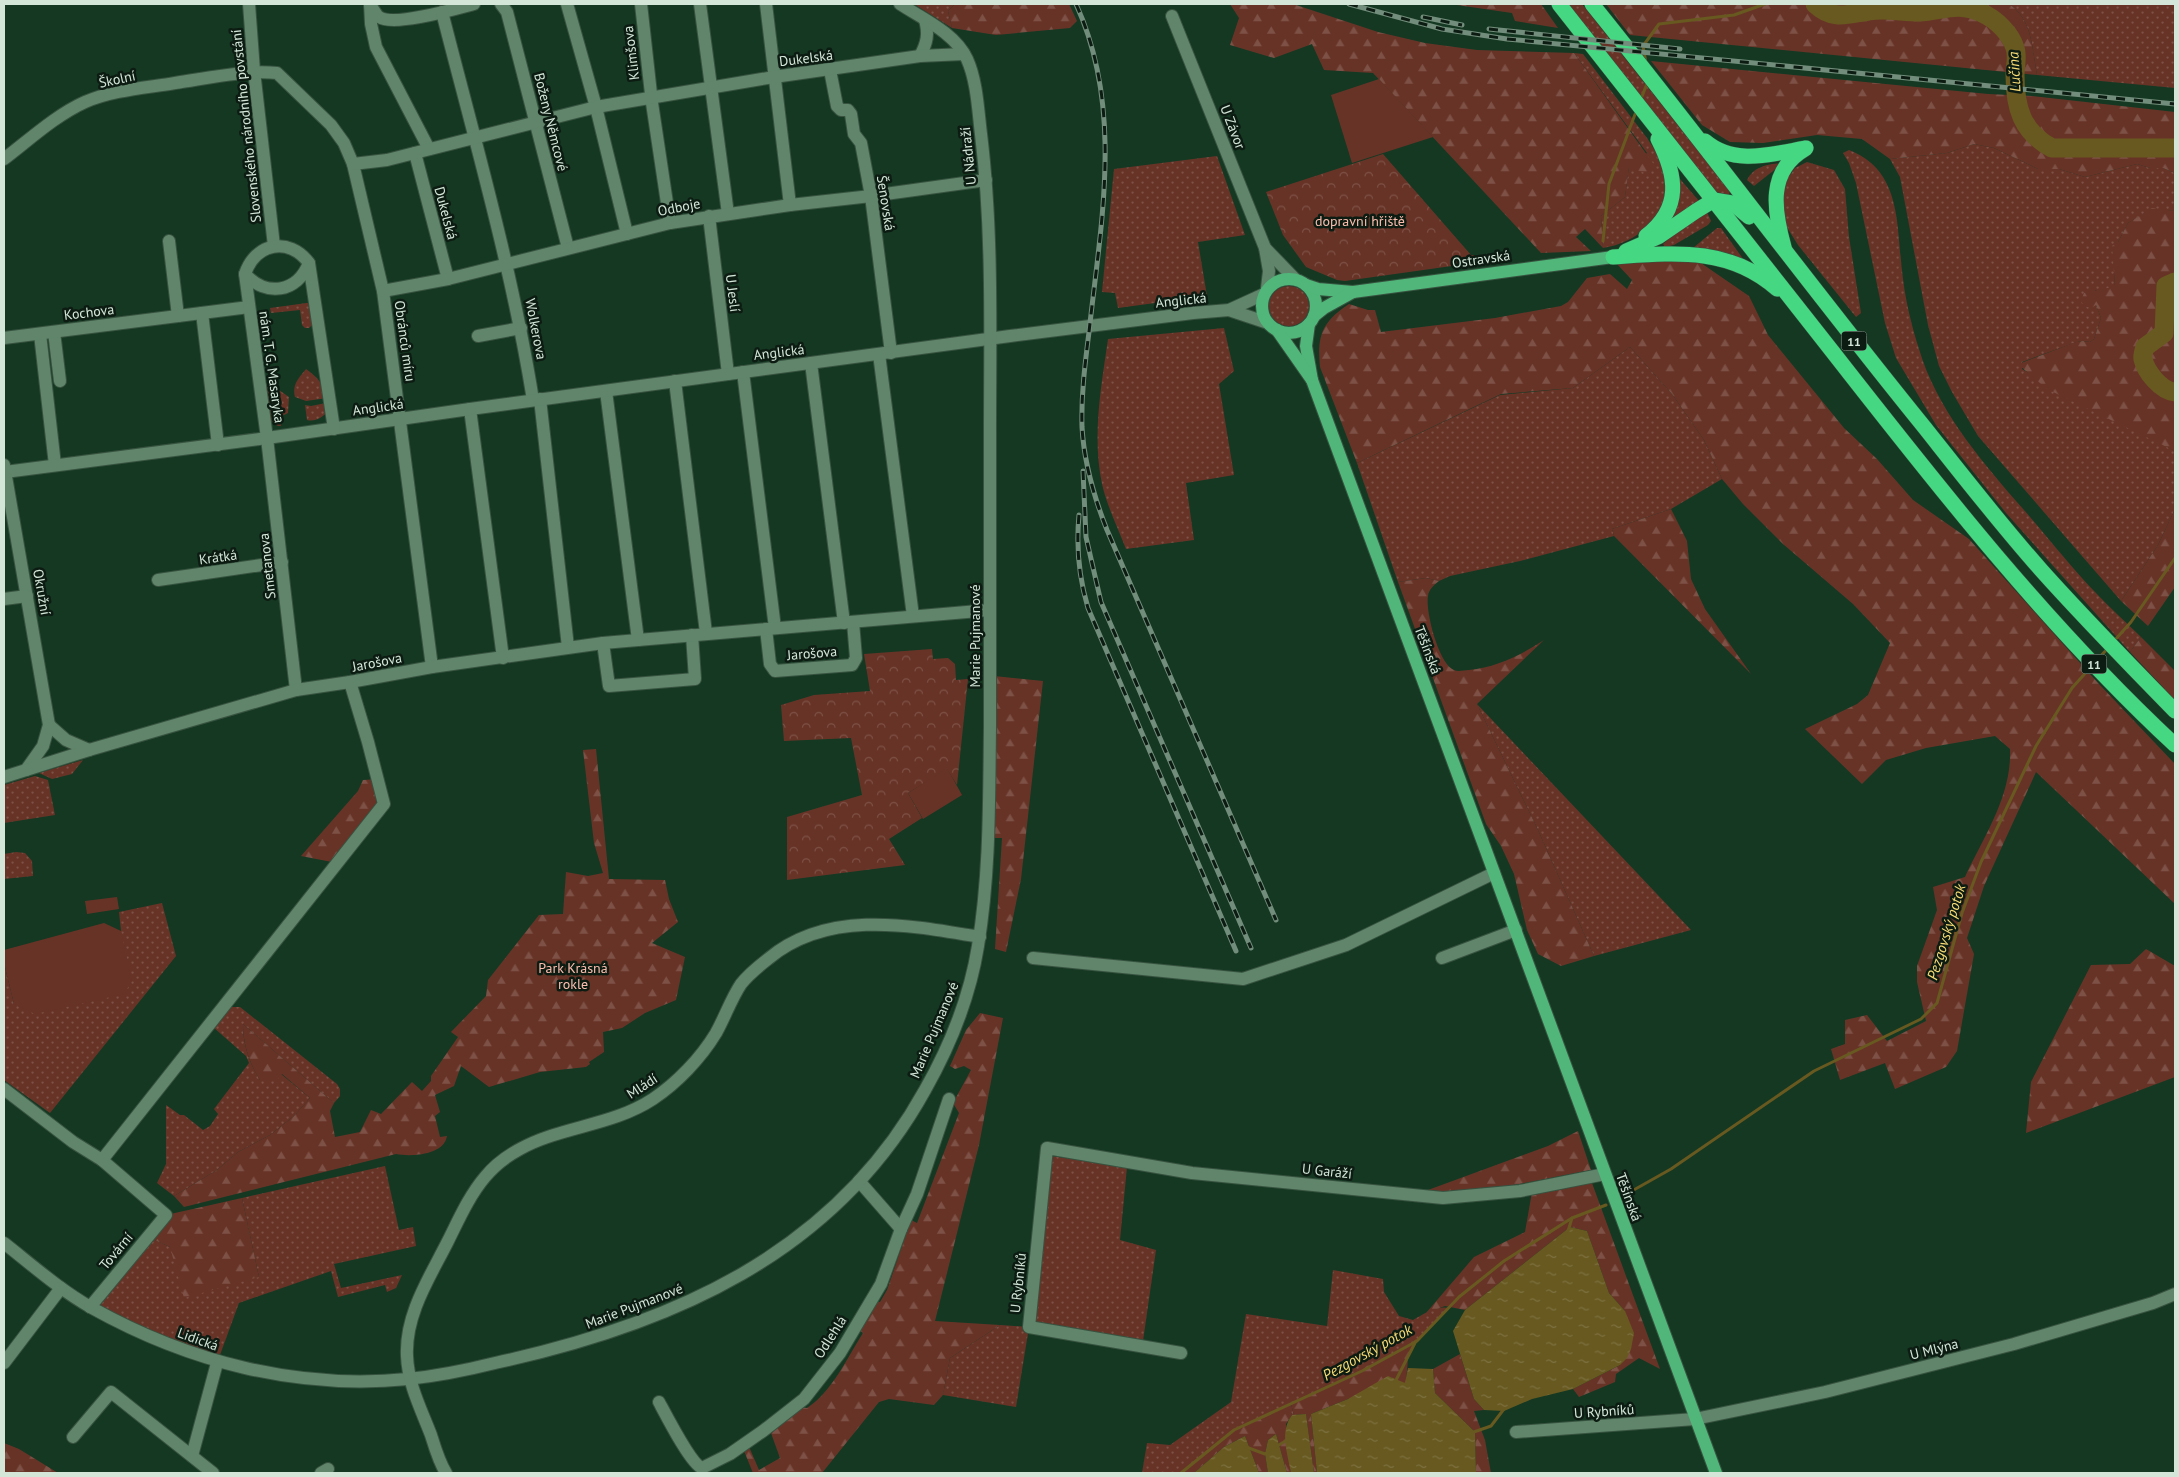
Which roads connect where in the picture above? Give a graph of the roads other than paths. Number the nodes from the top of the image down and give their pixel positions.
1 (249, 4) edge
2 (370, 4) edge
3 (474, 4) edge
4 (502, 4) edge
5 (567, 4) edge
6 (641, 4) edge
7 (700, 4) edge
8 (766, 4) edge
9 (900, 4) edge
10 (1559, 4) edge
11 (1592, 4) edge
12 (442, 12) junction
13 (1172, 16) dead end
14 (925, 20) junction
15 (964, 54) junction
16 (920, 56) junction
17 (830, 70) junction
18 (254, 71) junction
19 (774, 77) junction
20 (711, 88) junction
21 (652, 98) junction
22 (596, 107) junction
23 (1642, 109) junction
24 (535, 122) junction
25 (1689, 124) junction
26 (474, 137) junction
27 (429, 149) junction
28 (415, 153) junction
29 (4, 159) edge
30 (353, 164) junction
31 (986, 180) junction
32 (871, 196) junction
33 (1714, 200) junction
34 (790, 205) junction
35 (728, 214) junction
36 (708, 216) junction
37 (670, 223) junction
38 (626, 234) junction
39 (169, 242) dead end
40 (274, 246) junction
41 (568, 248) junction
42 (1265, 248) junction
43 (1786, 253) junction
44 (1618, 255) junction
45 (309, 263) junction
46 (507, 265) junction
47 (244, 274) junction
48 (448, 279) junction
49 (1301, 282) junction
50 (383, 291) junction
51 (1266, 291) junction
52 (1353, 292) junction
53 (249, 307) junction
54 (1228, 310) junction
55 (1800, 310) junction
56 (202, 313) junction
57 (178, 316) junction
58 (1311, 320) junction
59 (1272, 327) junction
60 (521, 328) junction
61 (54, 332) junction
62 (40, 334) junction
63 (478, 336) dead end
64 (4, 338) edge
65 (990, 339) junction
66 (885, 354) junction
67 (811, 363) junction
68 (743, 372) junction
69 (728, 374) junction
70 (1312, 380) junction
71 (60, 381) dead end
72 (675, 381) junction
73 (606, 391) junction
74 (537, 400) junction
75 (470, 409) junction
76 (401, 419) junction
77 (334, 429) junction
78 (267, 438) junction
79 (218, 444) junction
80 (55, 465) junction
81 (5, 468) edge
82 (282, 562) junction
83 (158, 580) dead end
84 (27, 596) junction
85 (4, 599) edge
86 (990, 610) junction
87 (913, 616) junction
88 (848, 622) junction
89 (771, 628) junction
90 (706, 633) junction
91 (692, 635) junction
92 (638, 640) junction
93 (603, 643) junction
94 (568, 647) junction
95 (503, 658) junction
96 (432, 667) junction
97 (350, 682) junction
98 (296, 690) junction
99 (2175, 711) edge
100 (50, 725) junction
101 (2175, 745) edge
102 (89, 750) junction
103 (26, 770) junction
104 (4, 777) edge
105 (1494, 873) junction
106 (1516, 930) junction
107 (980, 936) junction
108 (1033, 958) dead end
109 (1442, 958) dead end
110 (4, 1089) edge
111 (949, 1099) dead end
112 (1047, 1148) joint
113 (102, 1160) junction
114 (1605, 1174) junction
115 (859, 1181) junction
116 (901, 1229) junction
117 (4, 1243) edge
118 (61, 1288) junction
119 (2175, 1294) edge
120 (90, 1307) junction
121 (1181, 1353) dead end
122 (217, 1363) junction
123 (4, 1364) edge
124 (410, 1379) junction
125 (659, 1402) dead end
126 (1696, 1419) junction
127 (1516, 1432) dead end
128 (73, 1437) dead end
129 (192, 1456) junction
130 (213, 1473) edge
131 (446, 1473) edge
132 (1716, 1473) edge

1 - 18 street, Slovenského národního povstání
2 - 12 street
2 - 27 street
3 - 12 street
4 - 24 street, Boženy Němcové
5 - 22 street
6 - 21 street, Klimšova
7 - 20 street
8 - 19 street
9 - 14 street, U Nádraží
10 - 23 highway, 11
11 - 25 highway, 11
12 - 26 street
13 - 42 street, U Závor
14 - 15 street, U Nádraží
14 - 16 street
15 - 16 street, Dukelská
15 - 31 street, U Nádraží
16 - 17 street, Dukelská
17 - 19 street, Dukelská
17 - 32 street, Šenovská
18 - 29 street, Školní
18 - 30 street, Obránců míru
18 - 40 street, Slovenského národního povstání
19 - 20 street, Dukelská
19 - 34 street
20 - 21 street, Dukelská
20 - 35 street
21 - 22 street, Dukelská
21 - 37 street
22 - 24 street, Dukelská
22 - 38 street
23 - 33 highway, 11
23 - 44 highway
24 - 26 street, Dukelská
24 - 41 street, Boženy Němcové
25 - 43 highway, 11
25 - 43 highway
26 - 27 street, Dukelská
26 - 46 street
27 - 28 street, Dukelská
28 - 30 street, Dukelská
28 - 48 street, Dukelská
30 - 50 street, Obránců míru
31 - 32 street, Odboje
31 - 65 street, U Nádraží
32 - 34 street, Odboje
32 - 66 street, Šenovská
33 - 43 highway
33 - 44 highway
33 - 55 highway, 11
34 - 35 street, Odboje
35 - 36 street, Odboje
36 - 37 street, Odboje
36 - 69 street, U Jeslí
37 - 38 street, Odboje
38 - 41 street, Odboje
39 - 57 street
40 - 45 street
40 - 47 street
41 - 46 street, Odboje
42 - 49 street, U Závor
42 - 51 street, U Závor
43 - 99 highway, 11
44 - 52 main road, Ostravská
44 - 55 highway
45 - 47 street, nám. T. G. Masaryka
45 - 77 street
46 - 48 street, Odboje
46 - 60 street, Wolkerova
47 - 53 street, nám. T. G. Masaryka
48 - 50 street, Odboje
49 - 51 main road
49 - 52 main road, Ostravská
49 - 58 main road
50 - 76 street, Obránců míru
51 - 54 street, Anglická
51 - 59 main road
52 - 58 main road, Ostravská
53 - 56 street, Kochova
53 - 78 street, nám. T. G. Masaryka
54 - 59 street, Anglická
54 - 65 street, Anglická
55 - 101 highway, 11
56 - 57 street, Kochova
56 - 79 street
57 - 61 street, Kochova
58 - 59 main road
58 - 70 main road, Těšínská
59 - 70 main road, Těšínská
60 - 63 street
60 - 74 street, Wolkerova
61 - 62 street, Kochova
61 - 71 street
62 - 64 street, Kochova
62 - 80 street
65 - 66 street, Anglická
65 - 86 street, Marie Pujmanové
66 - 67 street, Anglická
66 - 87 street, Šenovská
67 - 68 street, Anglická
67 - 88 street
68 - 69 street, Anglická
68 - 89 street
69 - 72 street, Anglická
70 - 105 main road, Těšínská
72 - 73 street, Anglická
72 - 90 street
73 - 74 street, Anglická
73 - 92 street
74 - 75 street, Anglická
74 - 94 street, Wolkerova
75 - 76 street, Anglická
75 - 95 street
76 - 77 street, Anglická
76 - 96 street, Obránců míru
77 - 78 street, nám. T. G. Masaryka
78 - 79 street
78 - 82 street, Smetanova
79 - 80 street
80 - 81 street
81 - 84 street, Okružní
82 - 83 street, Krátká
82 - 98 street, Smetanova
84 - 85 street
84 - 100 street, Okružní
86 - 87 street, Jarošova
86 - 107 street, Marie Pujmanové
87 - 88 street, Jarošova
88 - 89 street, Jarošova
88 - 89 street, Jarošova
89 - 90 street, Jarošova
90 - 91 street, Jarošova
91 - 92 street, Jarošova
91 - 93 street
92 - 93 street, Jarošova
93 - 94 street, Jarošova
94 - 95 street, Jarošova
95 - 96 street, Jarošova
96 - 97 street, Jarošova
97 - 98 street, Jarošova
97 - 113 street
98 - 102 street, Jarošova
100 - 102 street
100 - 103 street
102 - 103 street, Jarošova
103 - 104 street, Jarošova
105 - 106 main road, Těšínská
105 - 108 street
106 - 109 street
106 - 114 main road, Těšínská
107 - 115 street, Marie Pujmanové
107 - 124 street, Mládí
110 - 113 street
111 - 116 street, Odlehlá
112 - 114 street, U Garáží
112 - 121 street, U Rybníků
113 - 120 street, Tovární
114 - 126 main road, Těšínská
115 - 116 street
115 - 124 street, Marie Pujmanové
116 - 125 street, Odlehlá
117 - 118 street, Lidická
118 - 120 street, Lidická
118 - 123 street
119 - 126 street, U Mlýna
120 - 122 street, Lidická
122 - 124 street, Lidická
122 - 129 street
124 - 131 street, Mládí
126 - 127 street, U Rybníků
126 - 132 main road, Těšínská
128 - 129 street
129 - 130 street

